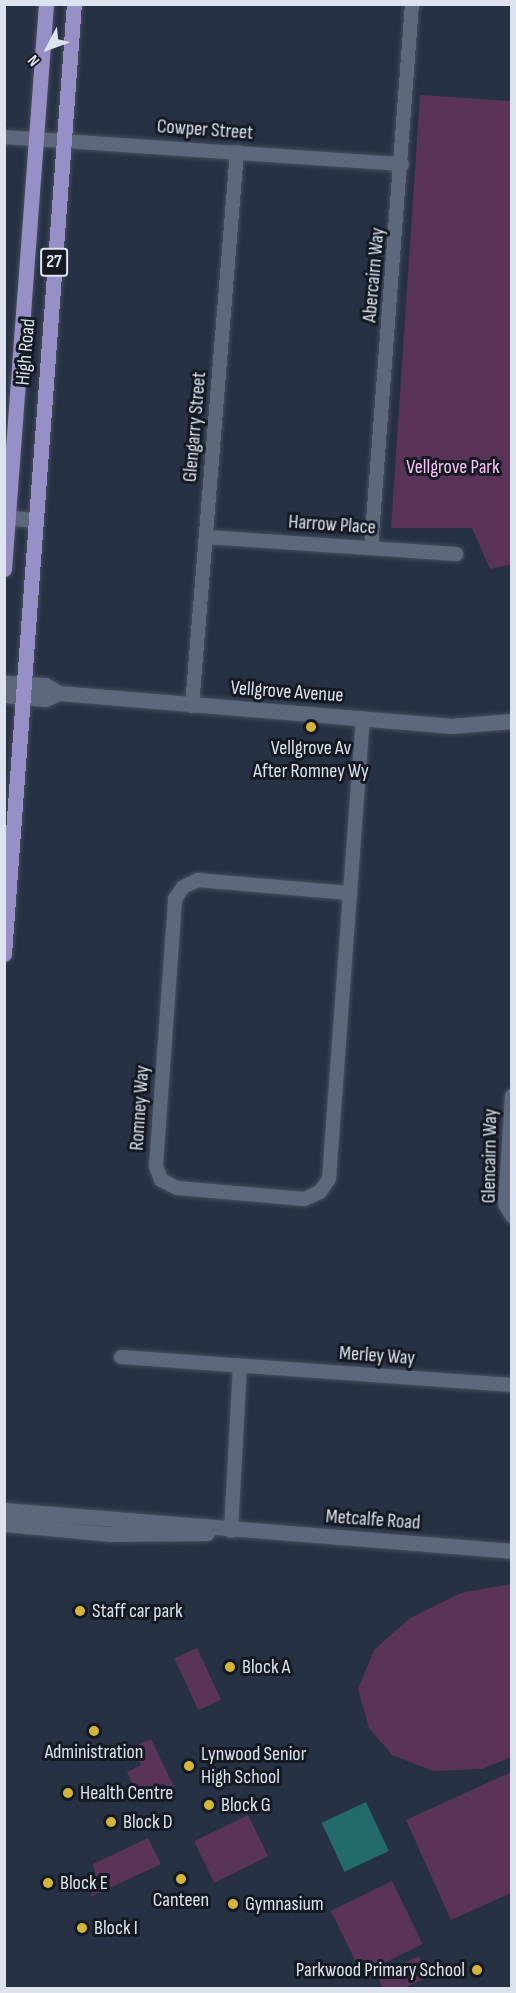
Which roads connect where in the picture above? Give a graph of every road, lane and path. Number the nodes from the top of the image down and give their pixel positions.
1 (46, 4) edge
2 (74, 4) edge
3 (412, 4) edge
4 (4, 137) edge
5 (36, 139) junction
6 (64, 141) junction
7 (237, 152) junction
8 (402, 164) junction
9 (6, 517) edge
10 (34, 520) junction
11 (206, 537) junction
12 (371, 548) junction
13 (456, 554) dead end
14 (4, 569) edge
15 (4, 683) edge
16 (24, 690) junction
17 (4, 695) edge
18 (192, 706) junction
19 (363, 718) junction
20 (512, 721) edge
21 (350, 893) junction
22 (4, 954) edge
23 (512, 1096) edge
24 (512, 1216) edge
25 (121, 1357) dead end
26 (240, 1366) junction
27 (512, 1385) edge
28 (4, 1510) edge
29 (4, 1524) edge
30 (231, 1531) junction
31 (512, 1551) edge

1 - 5 main road, High Road / 27
2 - 6 main road, High Road / 27
3 - 8 street, Abercairn Way
4 - 5 street, Cowper Street
5 - 6 street, Cowper Street
5 - 9 main road, High Road / 27
6 - 7 street, Cowper Street
6 - 10 main road, High Road / 27
7 - 8 street, Cowper Street
7 - 11 street, Glengarry Street
8 - 12 street, Abercairn Way
9 - 10 main road
9 - 14 main road, High Road / 27
10 - 16 main road, High Road / 27
11 - 12 street, Harrow Place
11 - 18 street, Glengarry Street
12 - 13 street, Harrow Place
15 - 16 main road, Vellgrove Avenue
16 - 17 main road, Vellgrove Avenue
16 - 18 main road, Vellgrove Avenue
16 - 22 main road, High Road / 27
18 - 19 main road, Vellgrove Avenue
19 - 20 main road, Vellgrove Avenue
19 - 21 street, Romney Way
21 - 21 street, Romney Way
23 - 24 street, Glencairn Way
25 - 26 street, Merley Way
26 - 27 street, Merley Way
26 - 30 street
28 - 30 main road, Metcalfe Road
29 - 30 main road, Metcalfe Road
30 - 31 main road, Metcalfe Road

